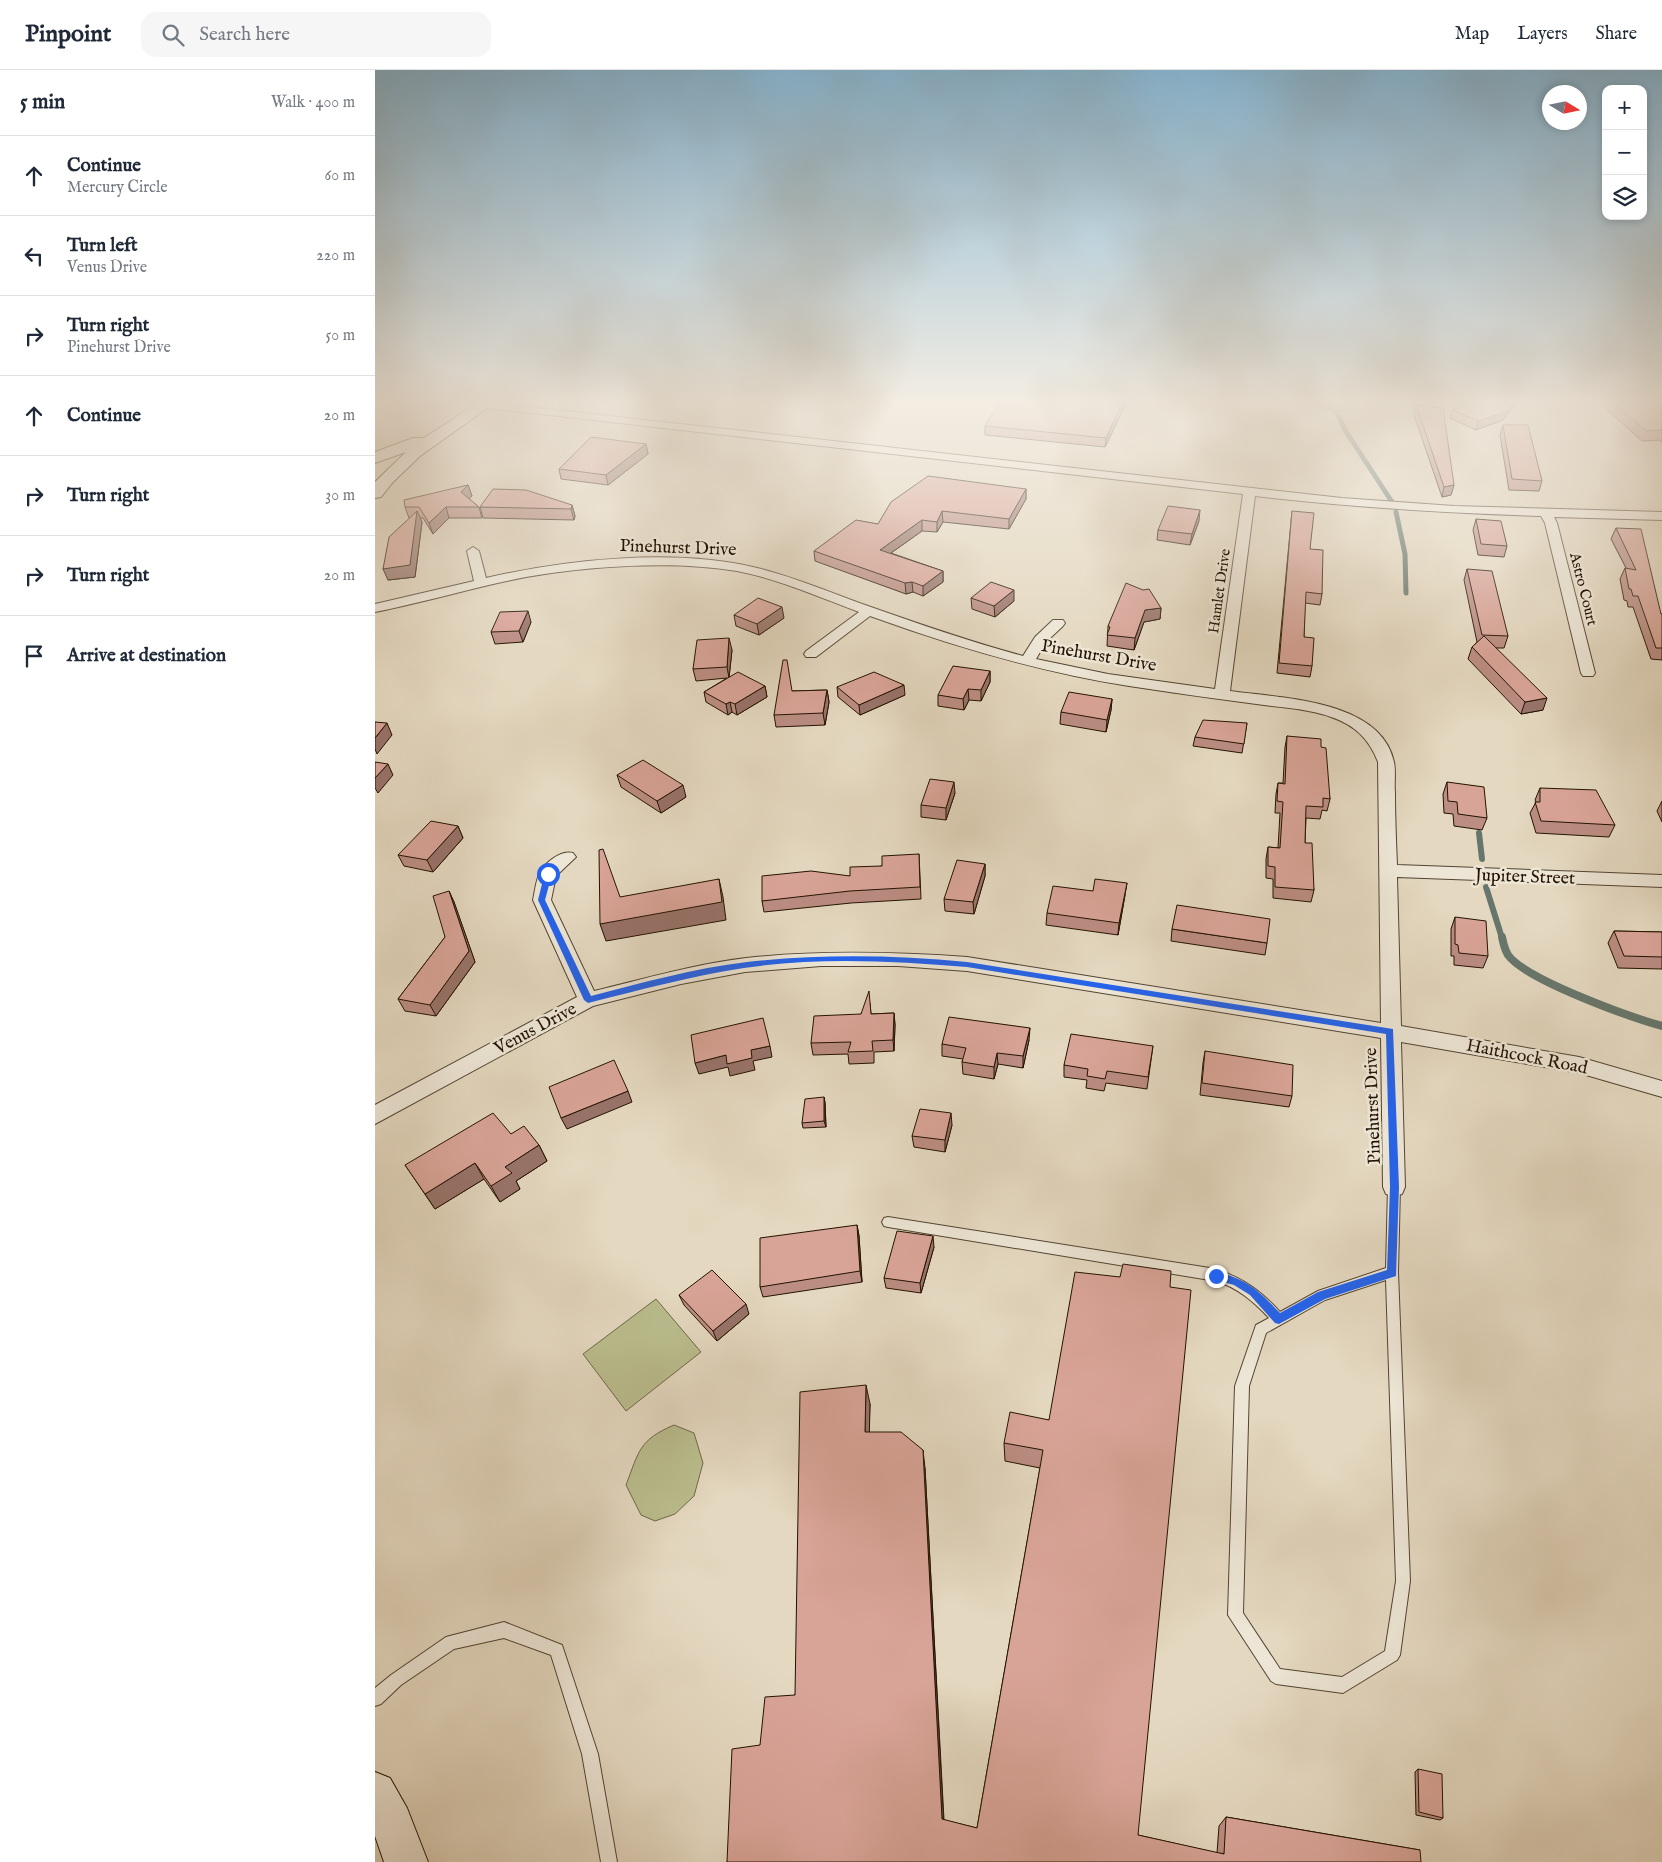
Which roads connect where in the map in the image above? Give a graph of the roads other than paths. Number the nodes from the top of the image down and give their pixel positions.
1 (1178, 484) edge
2 (1249, 492) junction
3 (1546, 513) junction
4 (1662, 516) edge
5 (473, 551) dead end
6 (481, 583) junction
7 (375, 608) edge
8 (869, 611) junction
9 (1058, 623) dead end
10 (811, 654) dead end
11 (1027, 662) junction
12 (1588, 673) dead end
13 (1222, 694) junction
14 (567, 857) dead end
15 (1388, 870) junction
16 (1662, 881) edge
17 (588, 1000) junction
18 (1390, 1031) junction
19 (1662, 1088) edge
20 (375, 1114) edge
21 (1394, 1187) joint
22 (888, 1222) dead end
23 (1392, 1272) junction
24 (1279, 1319) junction
25 (375, 1698) edge
26 (375, 1793) edge
27 (406, 1862) edge
28 (609, 1862) edge

1 - 2 street
2 - 3 street
2 - 13 street, Hamlet Drive
3 - 4 street
3 - 12 street, Astro Court
5 - 6 street
6 - 7 street, Pinehurst Drive
6 - 8 street, Pinehurst Drive
8 - 10 street
8 - 11 street, Pinehurst Drive
9 - 11 street
11 - 13 street, Pinehurst Drive
13 - 15 street, Pinehurst Drive
14 - 17 street
15 - 16 street, Jupiter Street
15 - 18 street, Pinehurst Drive
17 - 18 street, Venus Drive
17 - 20 street, Venus Drive
18 - 19 street, Haithcock Road
18 - 21 street, Pinehurst Drive
21 - 23 lane
22 - 24 lane
23 - 24 lane
23 - 24 lane
25 - 28 lane
26 - 27 street

